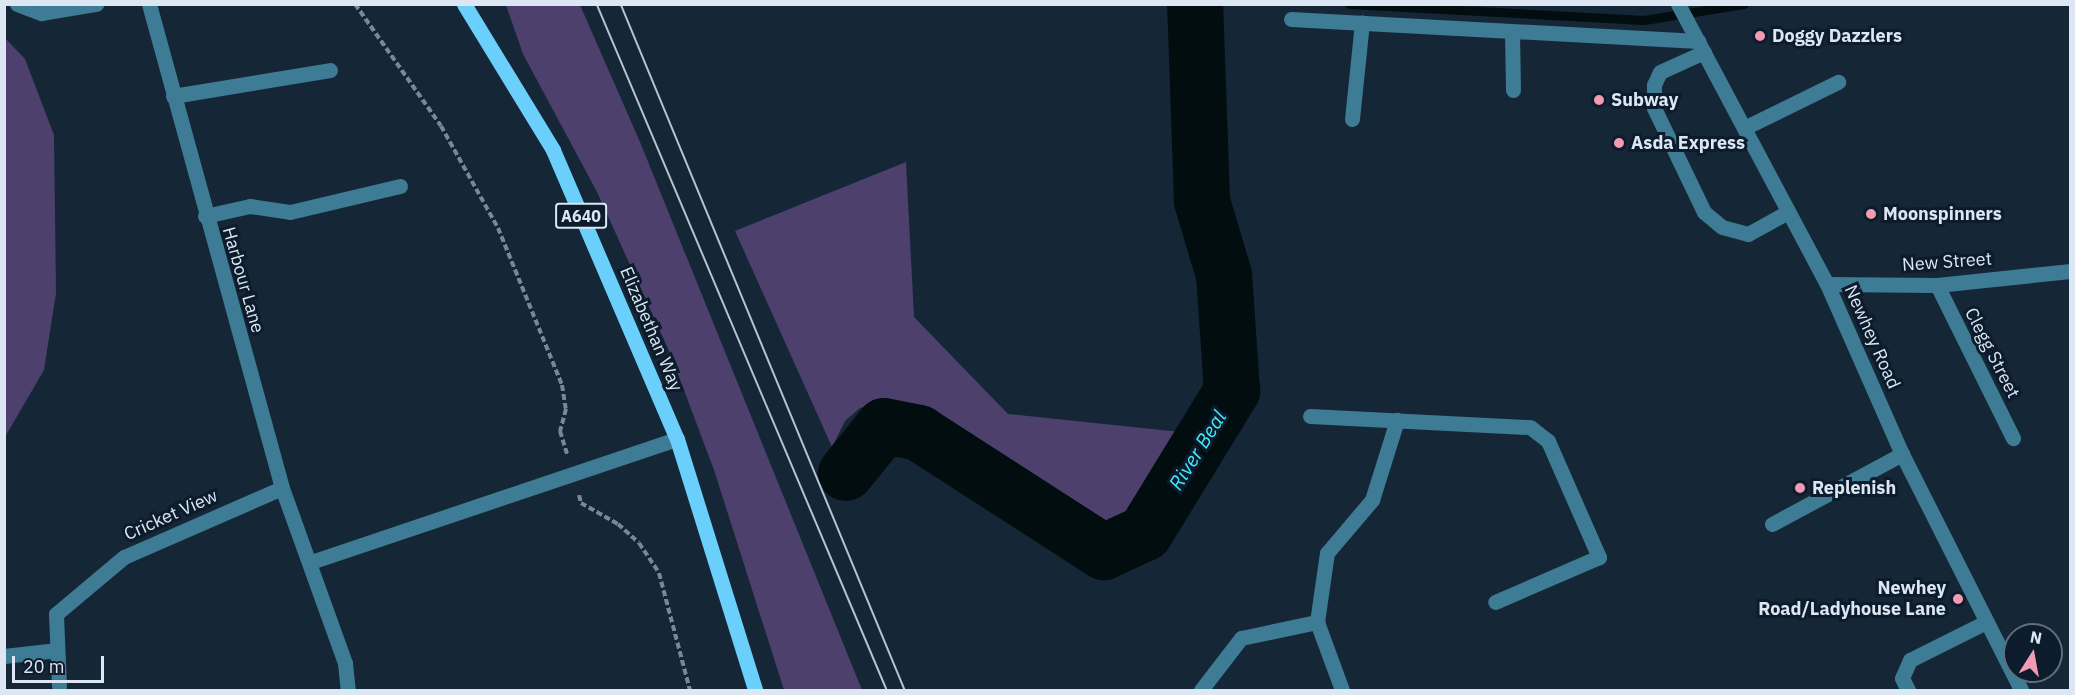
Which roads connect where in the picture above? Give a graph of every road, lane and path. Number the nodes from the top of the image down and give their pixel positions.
1 (17, 4) edge
2 (96, 4) edge
3 (148, 4) edge
4 (355, 4) edge
5 (464, 4) edge
6 (1678, 4) edge
7 (1291, 19) dead end
8 (1362, 23) junction
9 (1512, 32) junction
10 (1698, 41) junction
11 (330, 70) dead end
12 (1838, 82) dead end
13 (1513, 90) dead end
14 (173, 96) junction
15 (1352, 120) dead end
16 (1744, 128) junction
17 (400, 186) dead end
18 (1788, 212) junction
19 (205, 216) junction
20 (2070, 270) edge
21 (1827, 284) junction
22 (1936, 285) junction
23 (1310, 416) dead end
24 (1397, 420) junction
25 (2013, 438) dead end
26 (677, 439) junction
27 (1902, 454) junction
28 (573, 474) junction
29 (282, 488) junction
30 (1772, 524) dead end
31 (311, 562) junction
32 (1495, 602) dead end
33 (1317, 622) junction
34 (1986, 622) junction
35 (57, 650) junction
36 (4, 656) edge
37 (59, 686) dead end
38 (348, 690) edge
39 (690, 690) edge
40 (755, 690) edge
41 (1201, 690) edge
42 (1342, 690) edge
43 (1908, 690) edge
44 (2021, 690) edge

1 - 2 street
3 - 14 street, Harbour Lane
4 - 28 path
5 - 26 main road, Elizabethan Way / A640
6 - 10 street, Newhey Road
7 - 8 street
8 - 9 street
8 - 15 street
9 - 10 street
9 - 13 street
10 - 16 street, Newhey Road
10 - 18 street
11 - 14 street
12 - 16 street
14 - 19 street, Harbour Lane
16 - 18 street, Newhey Road
17 - 19 street
18 - 21 street, Newhey Road
19 - 29 street, Harbour Lane
20 - 22 street, New Street
21 - 22 street, New Street
21 - 27 street, Newhey Road
22 - 25 street, Clegg Street
23 - 24 street
24 - 32 street
24 - 33 street
26 - 28 street
26 - 40 main road, Elizabethan Way / A640
27 - 30 street
27 - 34 street, Newhey Road
28 - 31 street
28 - 39 path
29 - 31 street, Harbour Lane
29 - 35 street, Cricket View
31 - 38 street, Harbour Lane
33 - 41 street
33 - 42 street
34 - 43 street
34 - 44 street, Newhey Road
35 - 36 street
35 - 37 street, Cricket View

